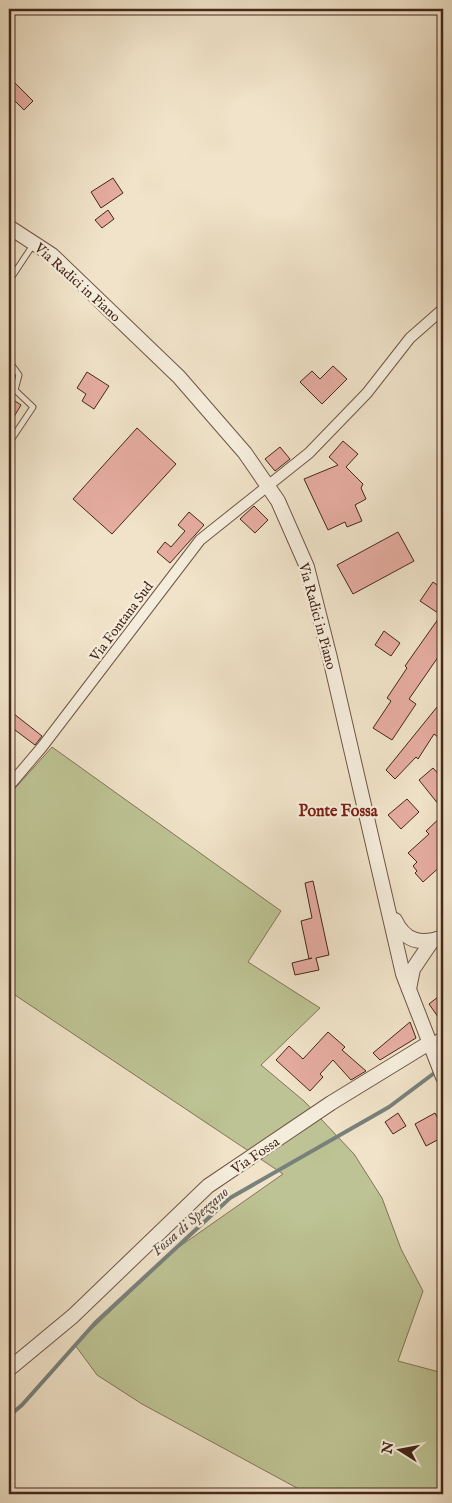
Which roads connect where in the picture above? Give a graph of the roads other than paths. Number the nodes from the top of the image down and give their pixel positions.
1 (9, 227) edge
2 (34, 242) junction
3 (9, 281) edge
4 (443, 309) edge
5 (9, 362) edge
6 (9, 443) edge
7 (267, 485) junction
8 (9, 786) edge
9 (387, 900) junction
10 (437, 939) edge
11 (409, 990) junction
12 (443, 1033) edge
13 (429, 1043) junction
14 (443, 1077) edge
15 (9, 1369) edge

1 - 2 street, Via Radici in Piano
2 - 3 lane
2 - 7 street, Via Radici in Piano
4 - 7 street, Via Fontana Sud
5 - 6 lane
7 - 8 street, Via Fontana Sud
7 - 9 street, Via Radici in Piano
9 - 10 street
9 - 11 street, Via Radici in Piano
10 - 11 street
11 - 13 street, Via Radici in Piano
12 - 13 lane
13 - 14 street, Via Radici in Piano
13 - 15 street, Via Fossa

